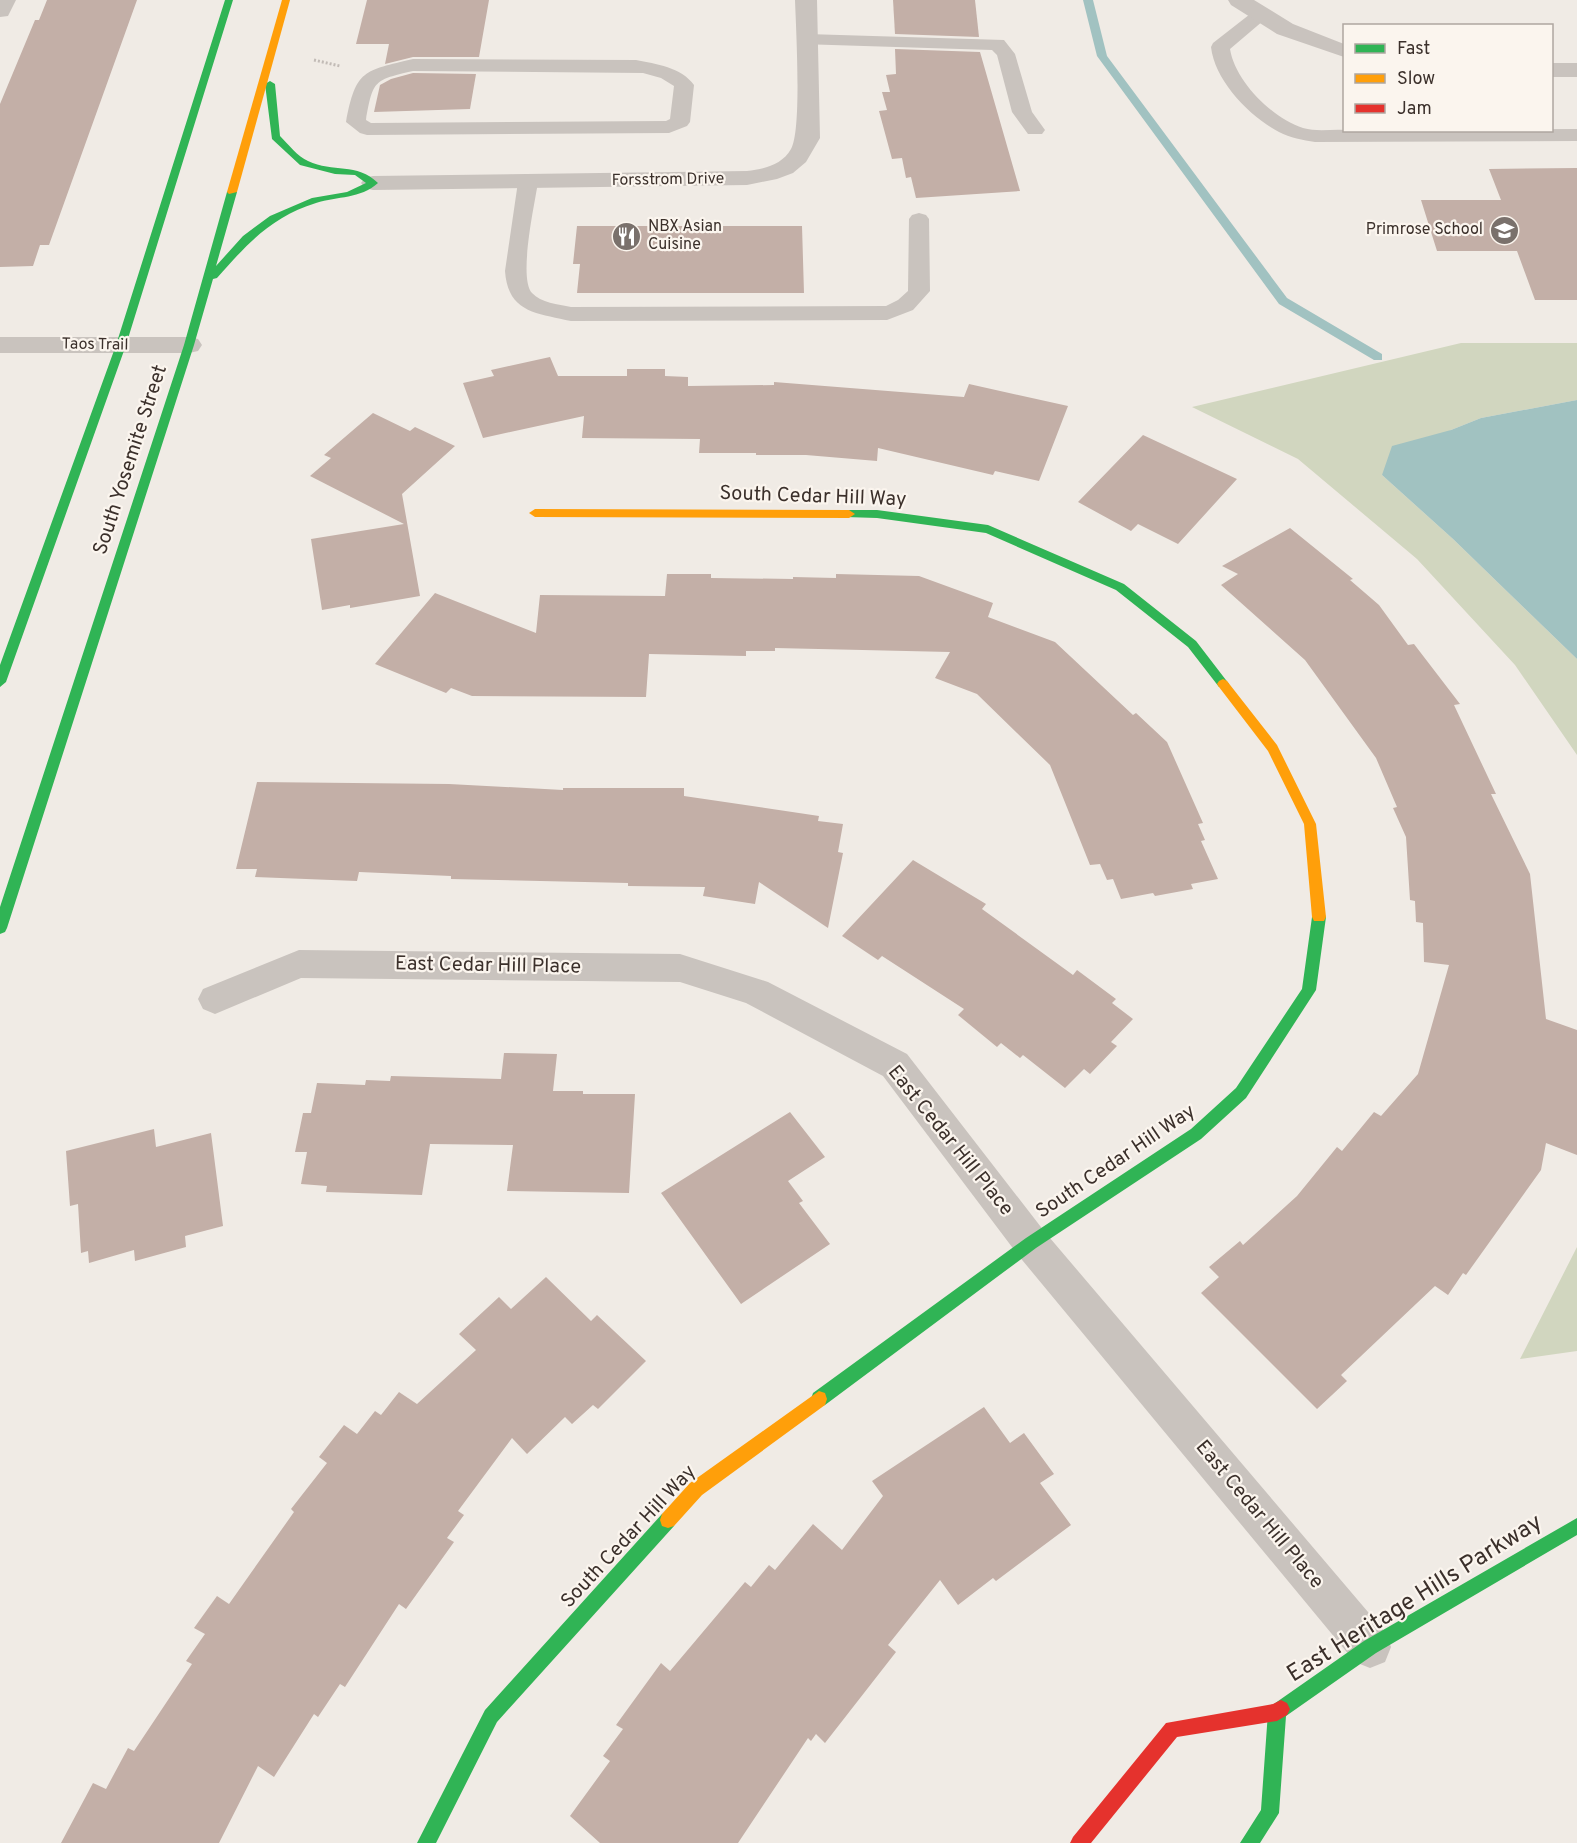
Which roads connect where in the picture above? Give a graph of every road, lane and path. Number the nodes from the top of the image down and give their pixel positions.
1 (4, 0) edge
2 (229, 0) edge
3 (286, 0) edge
4 (806, 0) edge
5 (1239, 0) edge
6 (0, 10) edge
7 (1261, 15) junction
8 (807, 40) junction
9 (1343, 51) edge
10 (268, 64) junction
11 (1553, 70) edge
12 (1577, 70) edge
13 (683, 111) joint
14 (1035, 130) dead end
15 (1551, 133) edge
16 (1577, 135) edge
17 (528, 182) junction
18 (372, 183) junction
19 (919, 219) dead end
20 (208, 282) junction
21 (0, 345) edge
22 (122, 345) junction
23 (189, 345) junction
24 (535, 513) dead end
25 (0, 682) edge
26 (0, 928) edge
27 (215, 999) dead end
28 (1031, 1243) junction
29 (1577, 1526) edge
30 (1370, 1647) junction
31 (1277, 1712) junction
32 (426, 1843) edge
33 (1079, 1843) edge
34 (1249, 1843) edge

1 - 6 street
2 - 22 main road
3 - 10 main road, South Yosemite Street
4 - 8 street, Forsstrom Drive
5 - 7 street
7 - 9 street
7 - 15 lane
8 - 14 lane
8 - 17 street, Forsstrom Drive
10 - 18 main road
10 - 20 main road, South Yosemite Street
11 - 12 street
13 - 13 lane
15 - 16 lane
17 - 18 street, Forsstrom Drive
17 - 19 lane
18 - 20 main road
20 - 23 main road, South Yosemite Street
21 - 22 street, Taos Trail
22 - 23 street, Taos Trail
22 - 25 main road
23 - 26 main road, South Yosemite Street
24 - 28 main road, South Cedar Hill Way
27 - 28 street, East Cedar Hill Place
28 - 30 street, East Cedar Hill Place
28 - 32 main road, South Cedar Hill Way
29 - 30 main road, East Heritage Hills Parkway
30 - 31 main road, East Heritage Hills Parkway
31 - 33 main road, East Heritage Hills Parkway
31 - 34 main road

